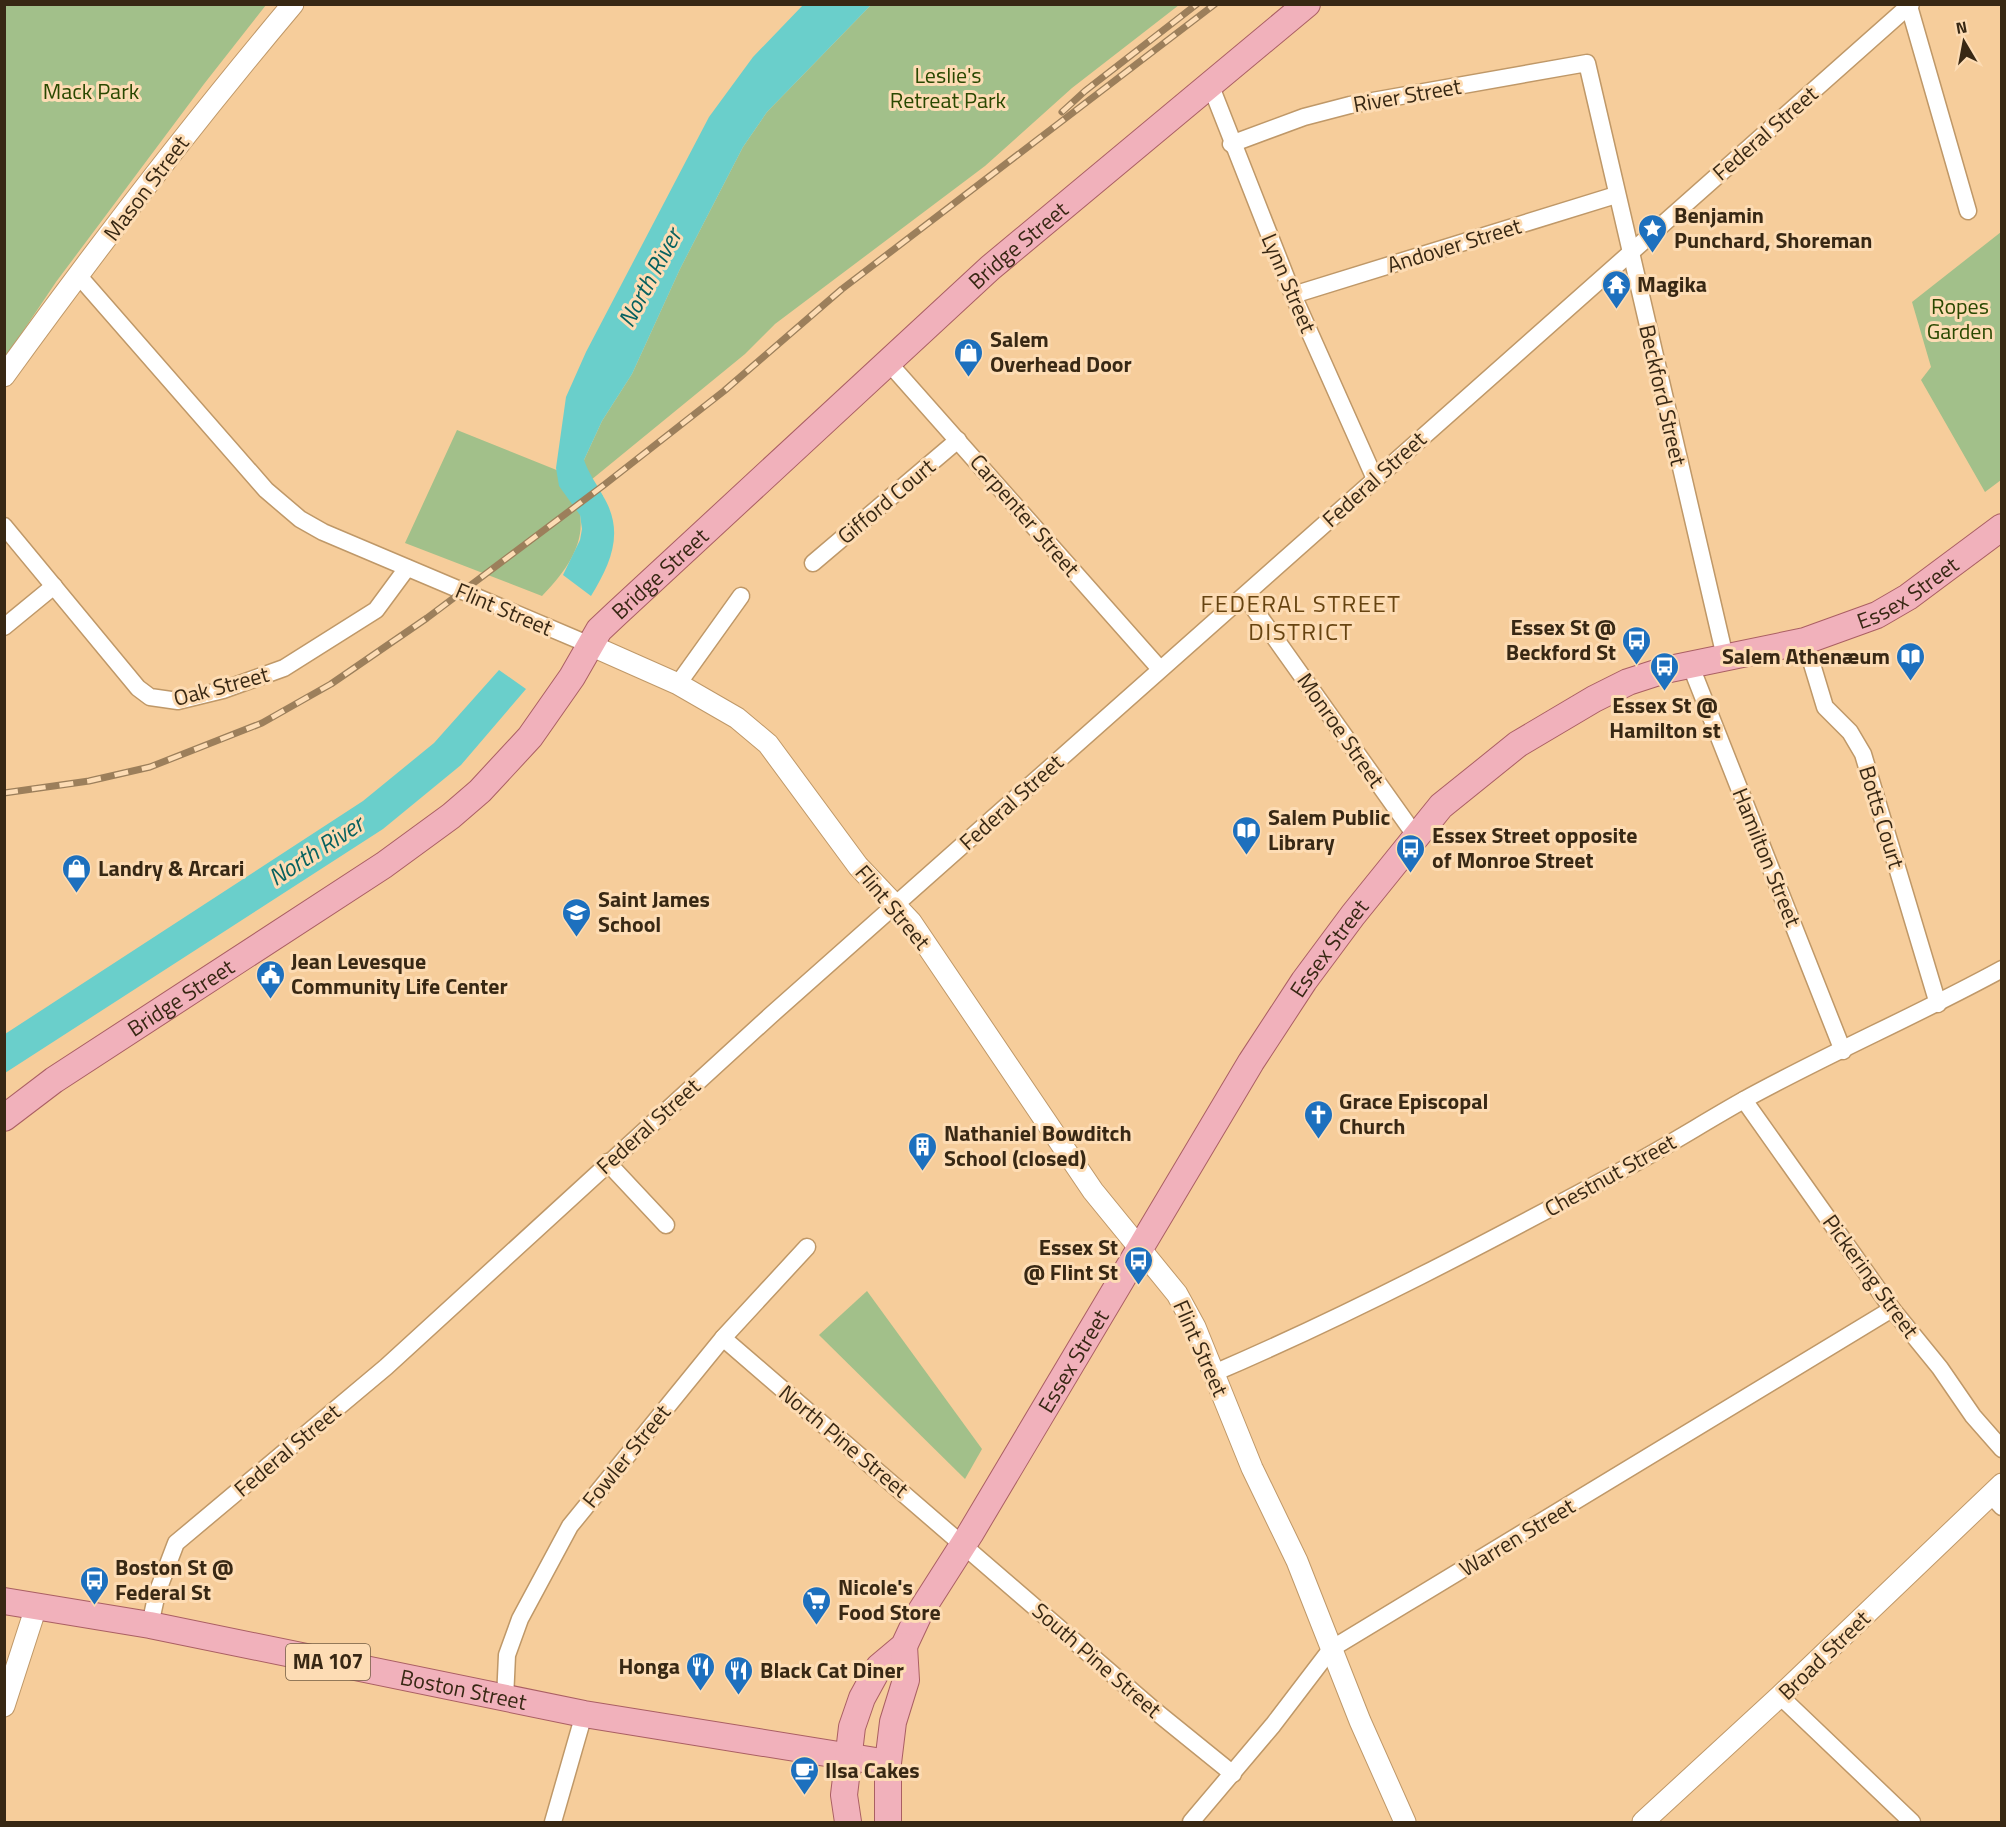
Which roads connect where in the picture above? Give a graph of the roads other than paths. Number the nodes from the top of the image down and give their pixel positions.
1 (293, 4) edge
2 (1307, 4) edge
3 (1910, 5) edge
4 (1587, 63) joint
5 (1210, 84) junction
6 (1232, 144) junction
7 (1616, 195) junction
8 (1968, 211) dead end
9 (1629, 252) junction
10 (78, 275) junction
11 (1293, 295) junction
12 (888, 362) junction
13 (4, 376) edge
14 (958, 440) junction
15 (1375, 479) junction
16 (4, 526) edge
17 (2001, 526) edge
18 (813, 563) dead end
19 (407, 568) junction
20 (54, 586) junction
21 (741, 596) dead end
22 (1245, 596) junction
23 (4, 627) edge
24 (1804, 641) junction
25 (590, 645) junction
26 (1725, 657) junction
27 (1690, 664) junction
28 (1160, 669) junction
29 (678, 684) junction
30 (1415, 835) junction
31 (896, 905) junction
32 (2001, 969) edge
33 (1938, 1004) junction
34 (1843, 1051) junction
35 (1744, 1100) junction
36 (4, 1118) edge
37 (607, 1162) junction
38 (666, 1225) dead end
39 (807, 1247) dead end
40 (1141, 1248) junction
41 (1892, 1309) junction
42 (723, 1338) junction
43 (1214, 1372) junction
44 (2001, 1449) edge
45 (1998, 1495) edge
46 (964, 1544) junction
47 (4, 1601) edge
48 (36, 1606) junction
49 (150, 1625) junction
50 (904, 1646) junction
51 (1331, 1648) junction
52 (1780, 1696) junction
53 (505, 1699) junction
54 (4, 1706) edge
55 (584, 1714) junction
56 (846, 1757) junction
57 (888, 1762) junction
58 (1233, 1774) junction
59 (553, 1822) edge
60 (848, 1822) edge
61 (888, 1822) edge
62 (1191, 1822) edge
63 (1405, 1822) edge
64 (1644, 1822) edge
65 (1912, 1822) edge

1 - 10 street, Mason Street
2 - 5 main road, Bridge Street
3 - 8 street
3 - 9 street, Federal Street
4 - 6 street, River Street
4 - 7 street, Beckford Street
5 - 6 street, Lynn Street
5 - 12 main road, Bridge Street
6 - 11 street, Lynn Street
7 - 9 street, Beckford Street
7 - 11 street, Andover Street
9 - 15 street, Federal Street
9 - 26 street, Beckford Street
10 - 13 street, Mason Street
10 - 19 street, Flint Street
11 - 15 street, Lynn Street
12 - 14 street, Carpenter Street
12 - 25 main road, Bridge Street
14 - 18 street, Gifford Court
14 - 28 street, Carpenter Street
15 - 22 street, Federal Street
16 - 20 street, Oak Street
17 - 24 main road, Essex Street
19 - 20 street, Oak Street
19 - 25 street, Flint Street
20 - 23 street
21 - 29 street
22 - 28 street, Federal Street
22 - 30 street, Monroe Street
24 - 26 main road, Essex Street
24 - 33 street, Botts Court
25 - 29 street, Flint Street
25 - 36 main road, Bridge Street
26 - 27 main road, Essex Street
27 - 30 main road, Essex Street
27 - 34 street, Hamilton Street
28 - 31 street, Federal Street
29 - 31 street, Flint Street
30 - 40 main road, Essex Street
31 - 37 street, Federal Street
31 - 40 street, Flint Street
32 - 33 street, Chestnut Street
33 - 34 street, Chestnut Street
34 - 35 street, Chestnut Street
35 - 41 street, Pickering Street
35 - 43 street, Chestnut Street
37 - 38 street
37 - 49 street, Federal Street
39 - 42 street, Fowler Street
40 - 43 street, Flint Street
40 - 46 main road, Essex Street
41 - 44 street, Pickering Street
41 - 51 street, Warren Street
42 - 46 street, North Pine Street
42 - 53 street, Fowler Street
43 - 51 street, Flint Street
45 - 52 street, Broad Street
46 - 50 main road, Essex Street
46 - 58 street, South Pine Street
47 - 48 main road, Boston Street / MA 107
48 - 49 main road, Boston Street / MA 107
48 - 54 street
49 - 53 main road, Boston Street / MA 107
50 - 56 main road, Essex Street
50 - 57 main road, Essex Street
51 - 58 street, Warren Street
51 - 63 street, Flint Street
52 - 64 street, Broad Street
52 - 65 street
53 - 55 main road, Boston Street / MA 107
55 - 56 main road, Boston Street / MA 107
55 - 59 street
56 - 57 main road, Boston Street / MA 107
56 - 60 main road, Essex Street
57 - 61 main road, Essex Street
58 - 62 street, Warren Street

